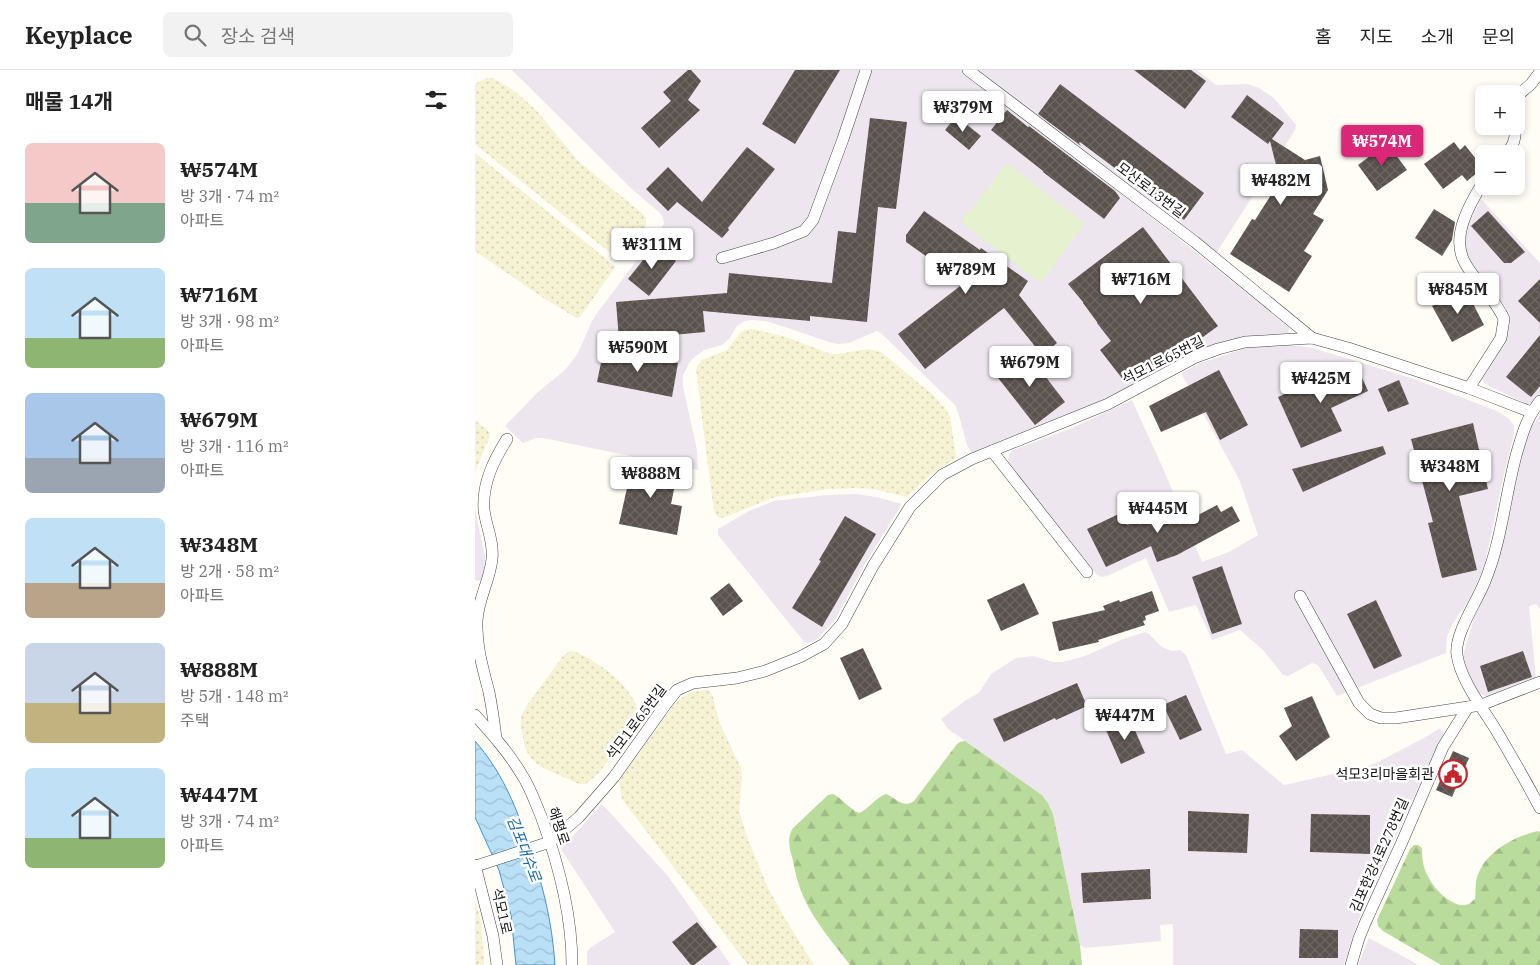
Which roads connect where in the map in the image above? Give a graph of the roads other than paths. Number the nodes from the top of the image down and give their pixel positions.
1 (866, 70) edge
2 (968, 70) edge
3 (1540, 72) edge
4 (1525, 89) edge
5 (1475, 195) edge
6 (722, 258) dead end
7 (1312, 338) junction
8 (1469, 388) junction
9 (1540, 401) edge
10 (1531, 412) junction
11 (507, 439) dead end
12 (992, 451) junction
13 (1087, 572) dead end
14 (1300, 596) dead end
15 (1540, 682) edge
16 (1481, 705) junction
17 (1468, 707) junction
18 (475, 715) edge
19 (496, 738) junction
20 (1540, 808) edge
21 (546, 844) junction
22 (475, 866) edge
23 (497, 965) edge
24 (571, 965) edge
25 (1351, 965) edge

1 - 6 lane
2 - 7 lane, 모산로13번길
3 - 4 lane
5 - 8 lane
7 - 8 lane, 석모1로65번길
7 - 12 lane, 석모1로65번길
8 - 10 lane, 석모1로65번길
9 - 10 lane
10 - 16 lane
11 - 19 lane
12 - 13 lane
12 - 21 lane, 석모1로65번길
14 - 17 lane
15 - 16 lane
16 - 17 lane
16 - 20 lane
17 - 25 lane, 김포한강4로278번길
18 - 19 lane, 해평로
19 - 21 lane, 해평로
21 - 22 lane, 석모1로65번길
21 - 24 lane, 해평로
22 - 23 lane, 석모1로

